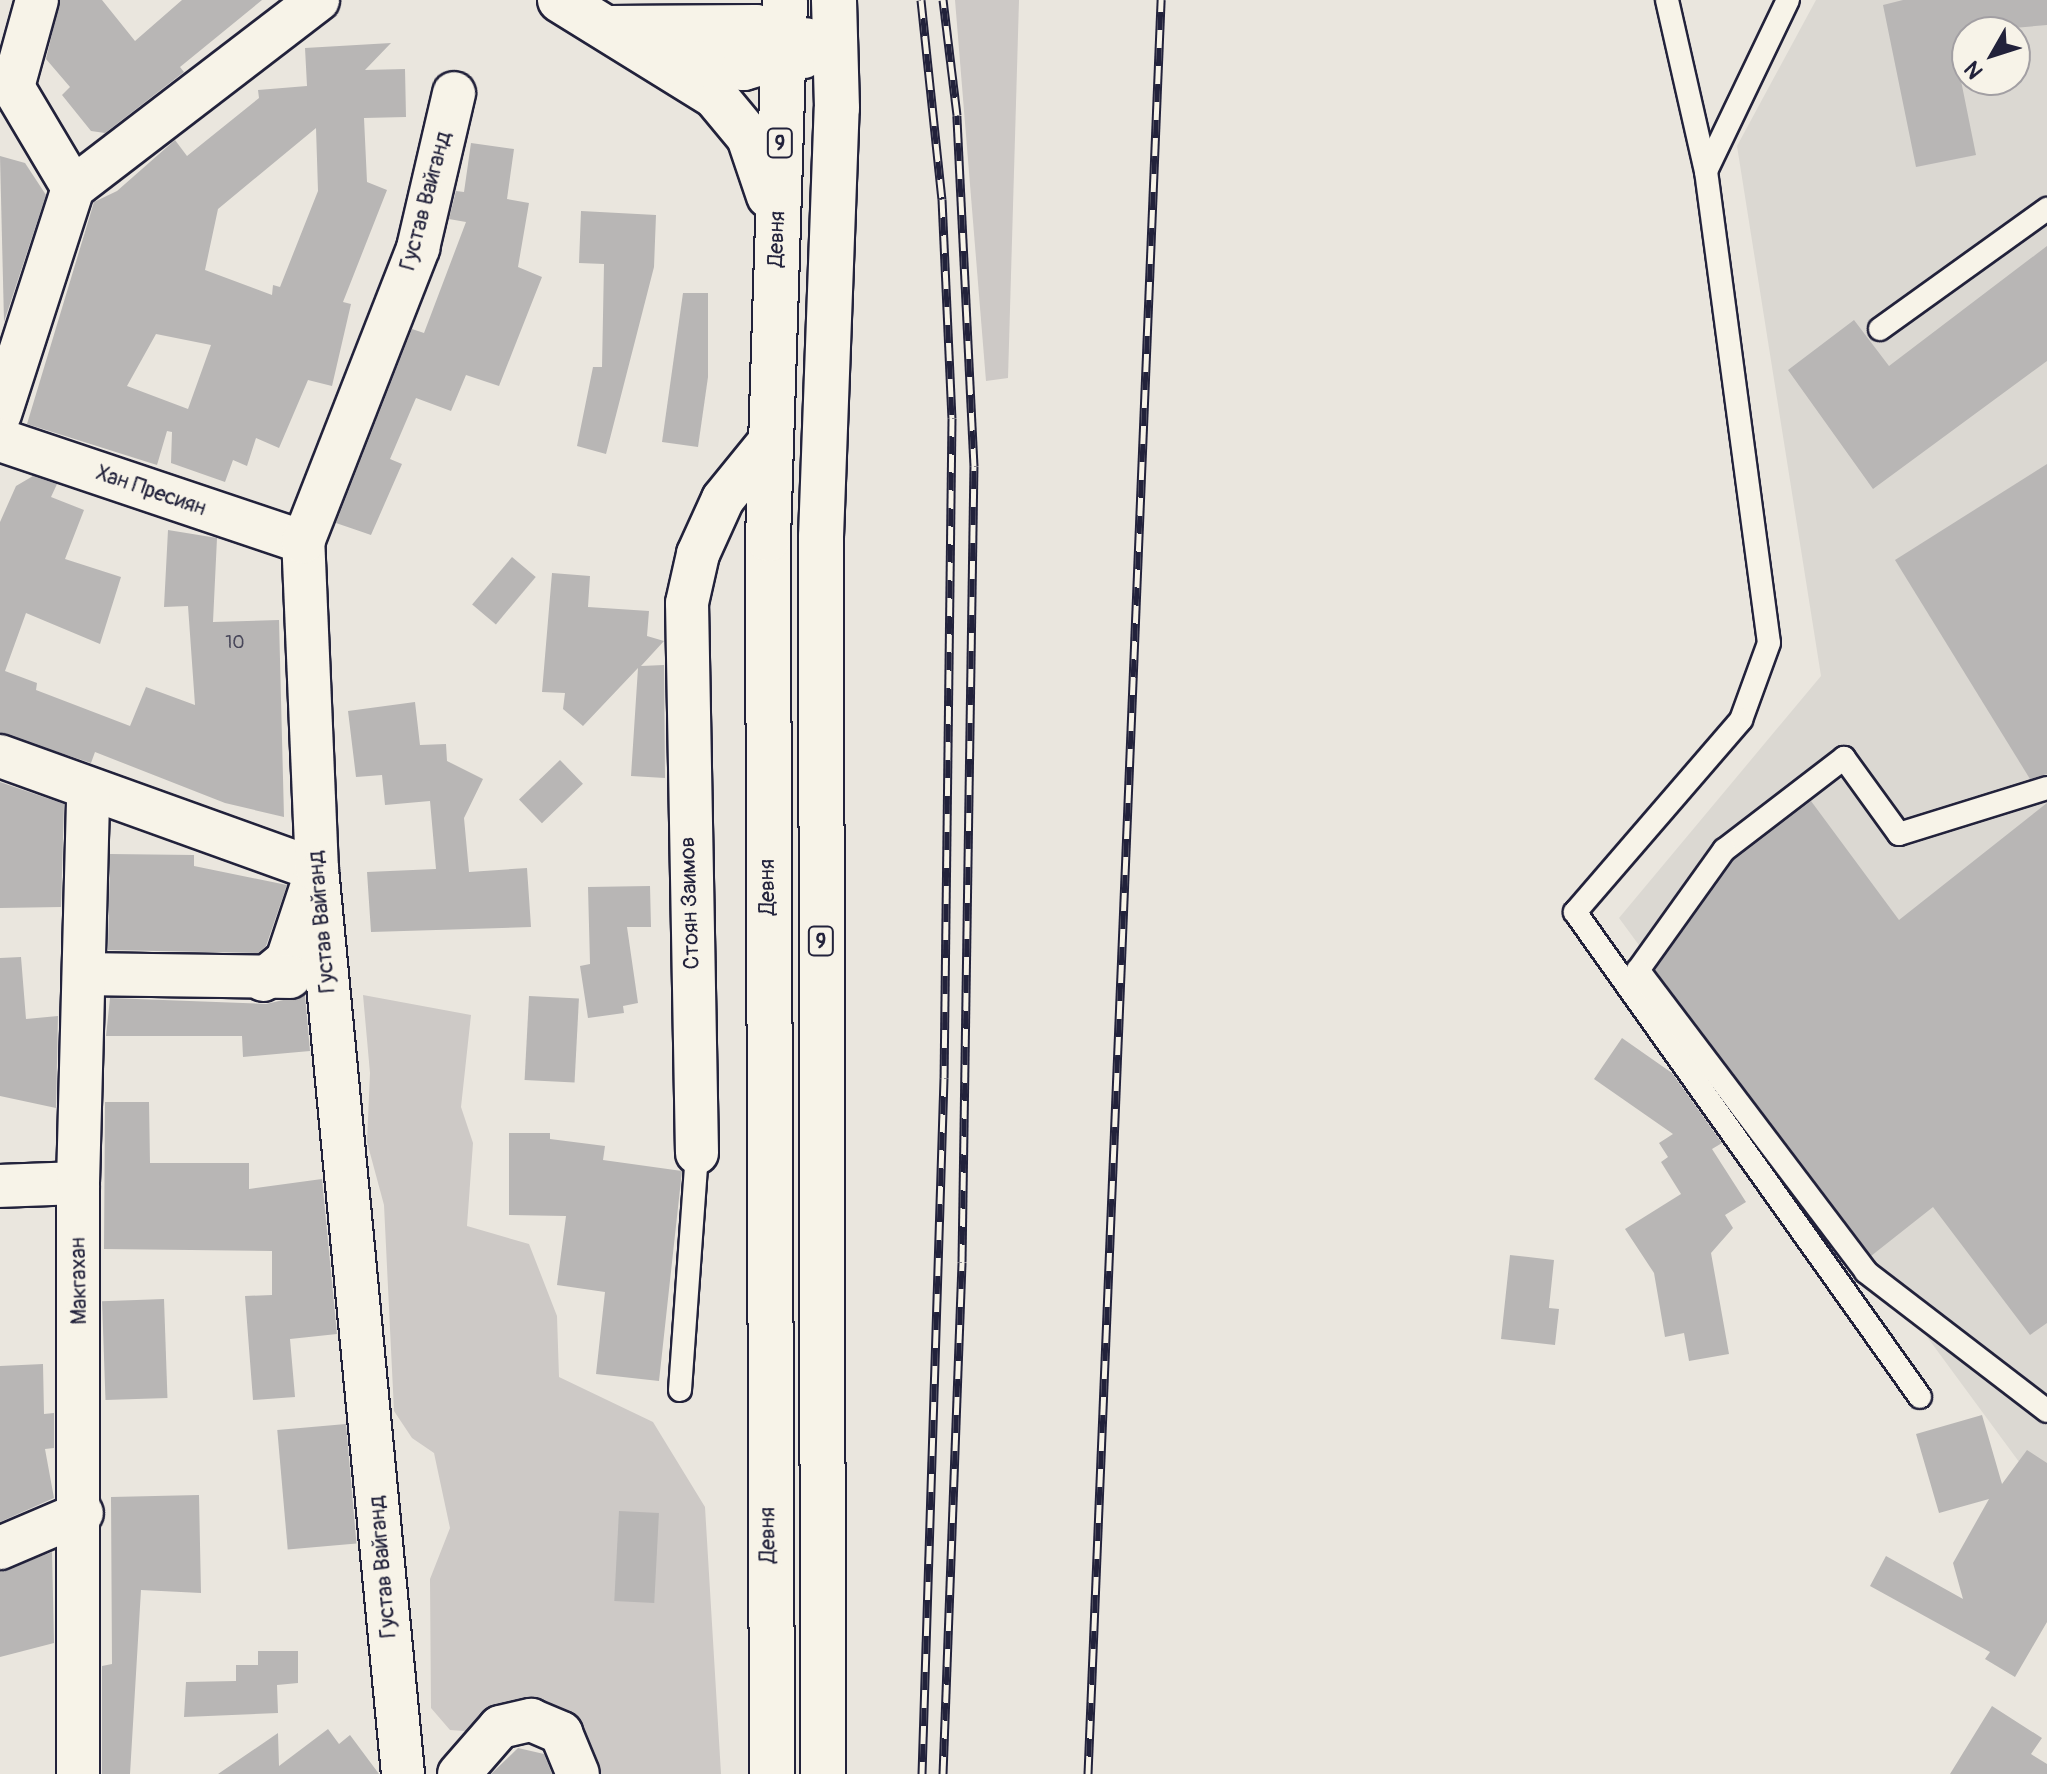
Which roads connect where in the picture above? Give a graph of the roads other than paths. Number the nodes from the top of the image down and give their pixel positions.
1 (37, 0) edge
2 (318, 0) edge
3 (560, 0) edge
4 (714, 0) edge
5 (832, 0) edge
6 (1667, 0) edge
7 (1788, 0) edge
8 (787, 36) edge
9 (666, 44) junction
10 (6, 86) edge
11 (454, 93) dead end
12 (837, 108) junction
13 (1706, 171) junction
14 (73, 188) junction
15 (2047, 209) edge
16 (777, 229) junction
17 (1880, 329) dead end
18 (0, 414) edge
19 (0, 440) edge
20 (771, 440) junction
21 (303, 542) junction
22 (0, 756) edge
23 (2047, 788) edge
24 (88, 789) junction
25 (317, 870) junction
26 (84, 974) junction
27 (327, 974) junction
28 (263, 980) junction
29 (697, 1153) joint
30 (78, 1183) junction
31 (0, 1186) edge
32 (680, 1390) dead end
33 (1920, 1397) dead end
34 (2047, 1411) edge
35 (82, 1513) junction
36 (0, 1548) edge
37 (78, 1774) edge
38 (403, 1774) edge
39 (459, 1774) edge
40 (578, 1774) edge
41 (772, 1774) edge
42 (823, 1774) edge

1 - 10 street
2 - 14 street
3 - 9 highway
4 - 9 highway
5 - 8 highway
5 - 12 highway
6 - 13 lane
7 - 13 lane
8 - 9 highway
8 - 12 highway
8 - 16 highway, Девня / 9
9 - 16 highway
10 - 14 street
11 - 21 street, Густав Вайганд
12 - 42 highway, 9
13 - 33 lane
14 - 18 street
15 - 17 lane
16 - 20 highway, Девня / 9
19 - 21 street, Хан Пресиян
20 - 29 street, Стоян Заимов
20 - 41 highway, Девня / 9
21 - 25 street, Густав Вайганд
22 - 24 street
23 - 34 lane
24 - 25 street
24 - 26 street, Макгахан
25 - 27 street, Густав Вайганд
25 - 28 street
26 - 28 street
26 - 30 street, Макгахан
27 - 28 street
27 - 38 street, Густав Вайганд
29 - 32 lane, Стоян Заимов
30 - 31 street
30 - 35 street, Макгахан
35 - 36 street
35 - 37 street, Макгахан
39 - 40 street

